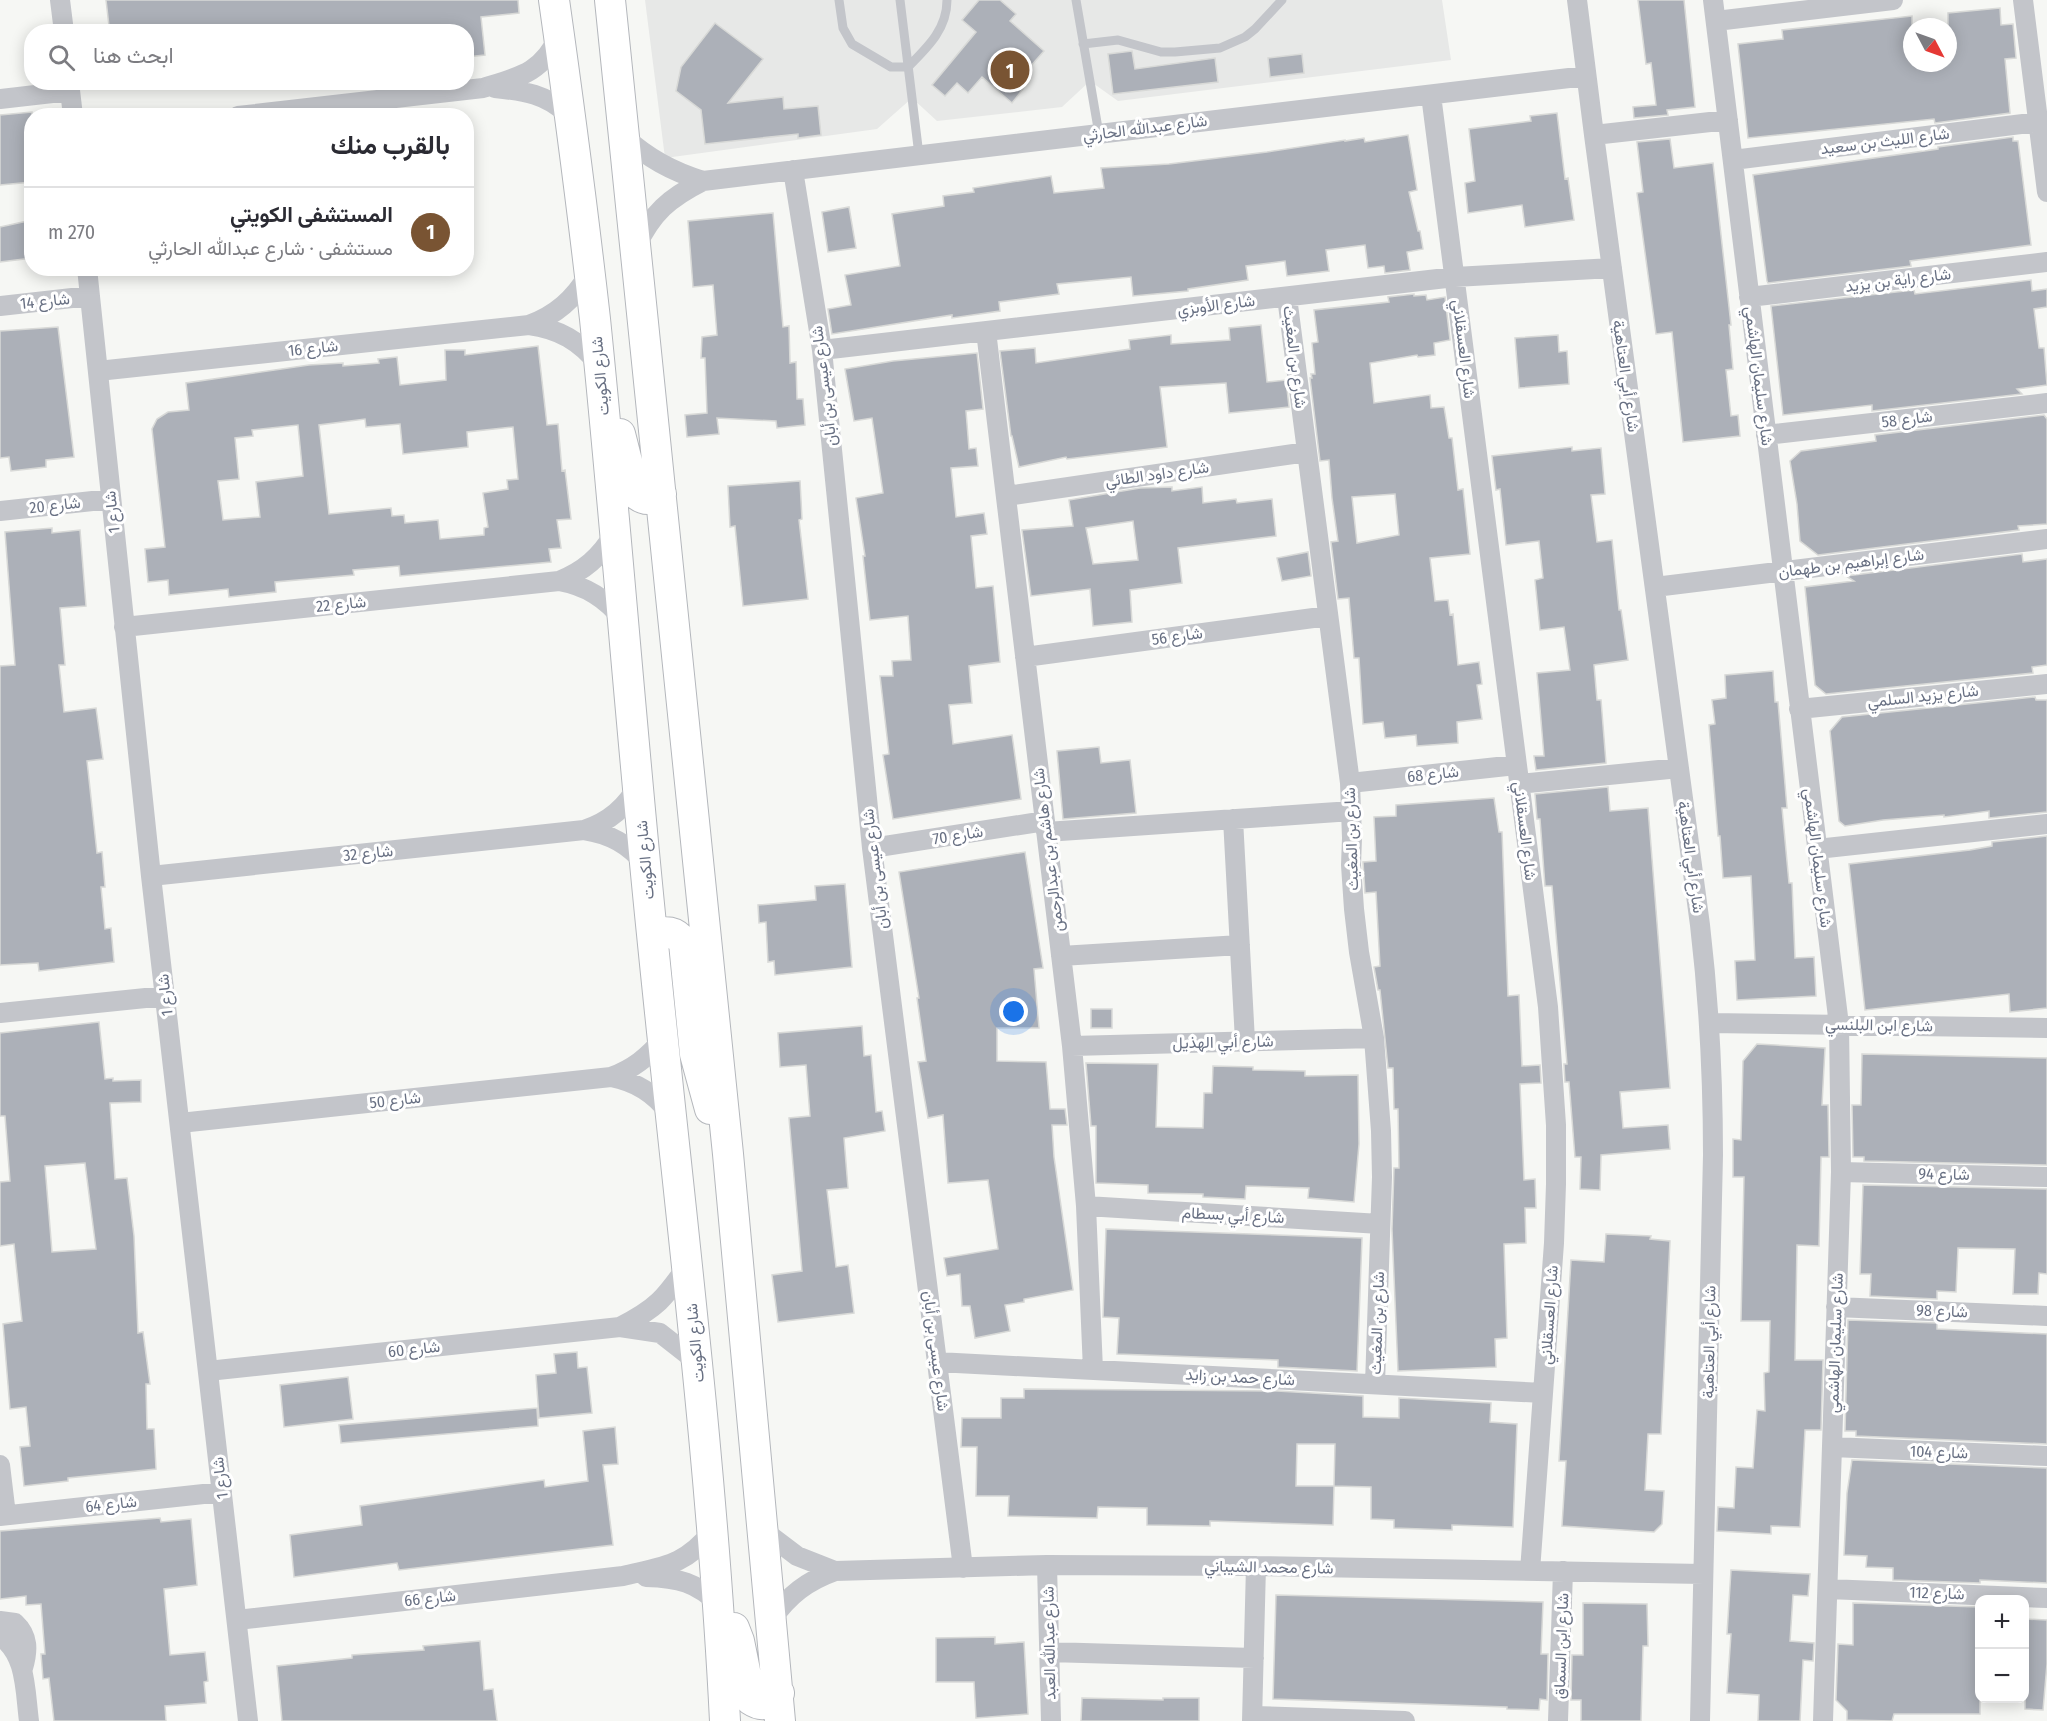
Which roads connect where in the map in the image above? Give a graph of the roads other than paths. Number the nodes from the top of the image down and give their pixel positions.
1 (60, 0) edge
2 (554, 0) edge
3 (610, 0) edge
4 (839, 0) edge
5 (900, 0) edge
6 (947, 0) edge
7 (1076, 0) edge
8 (1282, 0) edge
9 (1577, 0) edge
10 (1713, 0) edge
11 (1893, 0) edge
12 (2023, 0) edge
13 (1716, 21) junction
14 (63, 24) edge
15 (559, 36) junction
16 (1083, 44) junction
17 (908, 67) junction
18 (1586, 76) junction
19 (483, 88) junction
20 (474, 89) edge
21 (52, 90) edge
22 (70, 90) edge
23 (466, 90) edge
24 (1431, 94) junction
25 (0, 99) edge
26 (72, 108) edge
27 (308, 108) edge
28 (568, 115) junction
29 (1728, 120) junction
30 (2038, 122) junction
31 (1099, 134) junction
32 (1594, 135) junction
33 (623, 136) junction
34 (919, 155) junction
35 (1733, 160) junction
36 (793, 170) junction
37 (703, 181) junction
38 (2047, 192) edge
39 (635, 249) junction
40 (2047, 262) edge
41 (1612, 268) junction
42 (589, 274) junction
43 (88, 276) edge
44 (1455, 278) junction
45 (90, 296) junction
46 (1287, 297) junction
47 (1749, 297) junction
48 (0, 306) edge
49 (529, 325) junction
50 (986, 332) junction
51 (822, 350) junction
52 (599, 365) junction
53 (98, 371) junction
54 (2047, 402) edge
55 (1766, 435) junction
56 (1307, 452) junction
57 (661, 494) junction
58 (1006, 496) junction
59 (111, 499) junction
60 (0, 511) edge
61 (614, 534) junction
62 (2047, 539) edge
63 (1783, 572) junction
64 (559, 581) junction
65 (1655, 587) junction
66 (1328, 616) junction
67 (623, 620) junction
68 (124, 627) junction
69 (1025, 657) junction
70 (2047, 684) edge
71 (1799, 709) junction
72 (1679, 768) junction
73 (1517, 775) junction
74 (639, 783) junction
75 (1350, 783) junction
76 (1352, 811) junction
77 (1233, 819) junction
78 (2047, 824) edge
79 (1046, 826) junction
80 (584, 830) junction
81 (872, 848) junction
82 (1816, 849) junction
83 (645, 864) junction
84 (151, 876) junction
85 (652, 934) junction
86 (1240, 945) junction
87 (1061, 956) junction
88 (165, 996) junction
89 (0, 1013) edge
90 (1710, 1023) junction
91 (1839, 1025) junction
92 (2047, 1028) edge
93 (1374, 1038) junction
94 (663, 1039) junction
95 (1245, 1041) junction
96 (1072, 1046) junction
97 (611, 1077) junction
98 (669, 1114) junction
99 (180, 1123) junction
100 (728, 1154) junction
101 (1841, 1172) junction
102 (2047, 1177) edge
103 (1086, 1206) junction
104 (1380, 1224) junction
105 (688, 1265) junction
106 (1836, 1307) junction
107 (2047, 1316) edge
108 (620, 1327) junction
109 (697, 1362) junction
110 (937, 1362) junction
111 (1093, 1370) junction
112 (208, 1371) junction
113 (1375, 1384) junction
114 (1543, 1393) junction
115 (1832, 1447) junction
116 (2047, 1456) edge
117 (0, 1465) edge
118 (222, 1492) junction
119 (3, 1515) edge
120 (713, 1531) junction
121 (764, 1531) junction
122 (1047, 1565) junction
123 (1256, 1566) junction
124 (963, 1568) junction
125 (835, 1571) junction
126 (1530, 1571) junction
127 (1563, 1571) junction
128 (1703, 1574) junction
129 (623, 1576) junction
130 (1828, 1589) junction
131 (2047, 1598) edge
132 (720, 1605) junction
133 (772, 1619) junction
134 (237, 1620) junction
135 (0, 1621) edge
136 (0, 1636) edge
137 (1049, 1652) junction
138 (1254, 1658) junction
139 (22, 1671) junction
140 (779, 1707) edge
141 (1253, 1719) edge
142 (29, 1721) edge
143 (248, 1721) edge
144 (725, 1721) edge
145 (1051, 1721) edge
146 (1405, 1721) edge
147 (1558, 1721) edge
148 (1700, 1721) edge
149 (1823, 1721) edge

1 - 14 street
2 - 15 main road, شارع الكويت
3 - 33 main road
4 - 17 lane
5 - 17 lane
6 - 17 lane
7 - 16 lane
8 - 16 lane
9 - 18 street, شارع أبي العتاهية
10 - 13 street, شارع سليمان الهاشمي
11 - 13 street
12 - 30 street
13 - 29 street, شارع سليمان الهاشمي
15 - 19 street
15 - 28 main road, شارع الكويت
16 - 31 lane
17 - 34 lane
18 - 24 street, شارع عبدالله الحارثي
18 - 32 street, شارع أبي العتاهية
19 - 20 street
19 - 28 street
21 - 25 street
22 - 26 street
23 - 27 street
24 - 31 street, شارع عبدالله الحارثي
24 - 44 street, شارع العسقلاني
28 - 42 main road, شارع الكويت
29 - 32 street
29 - 35 street, شارع سليمان الهاشمي
30 - 35 street, شارع الليث بن سعيد
30 - 38 street
31 - 34 street, شارع عبدالله الحارثي
32 - 41 street, شارع أبي العتاهية
33 - 37 street, شارع عبدالله الحارثي
33 - 39 main road
34 - 36 street, شارع عبدالله الحارثي
35 - 47 street, شارع سليمان الهاشمي
36 - 37 street, شارع عبدالله الحارثي
36 - 51 street, شارع عيسى بن أبان
37 - 39 street, شارع عبدالله الحارثي
39 - 57 main road
40 - 47 street, شارع راية بن يزيد
41 - 44 street, شارع الأوبزي
41 - 65 street, شارع أبي العتاهية
42 - 49 street, شارع 16
42 - 52 main road, شارع الكويت
43 - 45 street, شارع 1
44 - 46 street, شارع الأوبزي
44 - 73 street, شارع العسقلاني
45 - 48 street, شارع 14
45 - 53 street, شارع 1
46 - 50 street, شارع الأوبزي
46 - 56 street, شارع بن المغيث
47 - 55 street, شارع سليمان الهاشمي
49 - 52 street, شارع 16
49 - 53 street, شارع 16
50 - 51 street, شارع الأوبزي
50 - 58 street, شارع هاشم بن عبدالرحمن
51 - 81 street, شارع عيسى بن أبان
52 - 57 main road
52 - 61 main road, شارع الكويت
53 - 59 street, شارع 1
54 - 55 street, شارع 58
55 - 63 street, شارع سليمان الهاشمي
56 - 58 street, شارع داود الطائي
56 - 66 street, شارع بن المغيث
57 - 100 main road
58 - 69 street, شارع هاشم بن عبدالرحمن
59 - 60 street, شارع 20
59 - 68 street, شارع 1
61 - 64 street, شارع 22
61 - 67 main road, شارع الكويت
62 - 63 street, شارع إبراهيم بن طهمان
63 - 65 street, شارع إبراهيم بن طهمان
63 - 71 street, شارع سليمان الهاشمي
64 - 67 street, شارع 22
64 - 68 street, شارع 22
65 - 72 street, شارع أبي العتاهية
66 - 69 street, شارع 56
66 - 75 street, شارع بن المغيث
67 - 74 main road, شارع الكويت
68 - 84 street, شارع 1
69 - 79 street, شارع هاشم بن عبدالرحمن
70 - 71 street, شارع يزيد السلمي
71 - 82 street, شارع سليمان الهاشمي
72 - 73 street, شارع 68
72 - 90 street, شارع أبي العتاهية
73 - 75 street, شارع 68
73 - 114 street, شارع العسقلاني
74 - 80 street, شارع 32
74 - 83 main road, شارع الكويت
75 - 76 street, شارع بن المغيث
76 - 77 street, شارع 70
76 - 93 street, شارع بن المغيث
77 - 79 street, شارع 70
77 - 86 street
78 - 82 street
79 - 81 street, شارع 70
79 - 87 street, شارع هاشم بن عبدالرحمن
80 - 83 street, شارع 32
80 - 84 street, شارع 32
81 - 110 street, شارع عيسى بن أبان
82 - 91 street, شارع سليمان الهاشمي
83 - 85 main road, شارع الكويت
84 - 88 street, شارع 1
85 - 94 main road, شارع الكويت
85 - 100 main road
86 - 87 street
86 - 95 street
87 - 96 street, شارع هاشم بن عبدالرحمن
88 - 89 street
88 - 99 street, شارع 1
90 - 91 street, شارع ابن البلنسي
90 - 128 street, شارع أبي العتاهية
91 - 92 street, شارع ابن البلنسي
91 - 101 street, شارع سليمان الهاشمي
93 - 95 street, شارع أبي الهذيل
93 - 104 street, شارع بن المغيث
94 - 97 street, شارع 50
94 - 98 main road, شارع الكويت
95 - 96 street, شارع أبي الهذيل
96 - 103 street, شارع هاشم بن عبدالرحمن
97 - 98 street, شارع 50
97 - 99 street, شارع 50
98 - 105 main road, شارع الكويت
99 - 112 street, شارع 1
100 - 121 main road
101 - 102 street, شارع 94
101 - 106 street, شارع سليمان الهاشمي
103 - 104 street, شارع أبي بسطام
103 - 111 street, شارع هاشم بن عبدالرحمن
104 - 113 street, شارع بن المغيث
105 - 108 street, شارع 60
105 - 109 main road, شارع الكويت
106 - 107 street, شارع 98
106 - 115 street, شارع سليمان الهاشمي
108 - 109 street, شارع 60
108 - 112 street, شارع 60
109 - 120 main road, شارع الكويت
110 - 111 street, شارع حمد بن زايد
110 - 124 street, شارع عيسى بن أبان
111 - 113 street, شارع حمد بن زايد
112 - 118 street, شارع 1
113 - 114 street, شارع حمد بن زايد
114 - 126 street, شارع العسقلاني
115 - 116 street, شارع 104
115 - 130 street, شارع سليمان الهاشمي
117 - 119 street
118 - 119 street, شارع 64
118 - 134 street, شارع 1
120 - 129 street, شارع 66
120 - 132 main road, شارع الكويت
121 - 125 street, شارع محمد الشيباني
121 - 133 main road
122 - 123 street, شارع محمد الشيباني
122 - 124 street, شارع محمد الشيباني
122 - 137 street, شارع عبدالله العبد
123 - 126 street, شارع محمد الشيباني
123 - 138 street
124 - 125 street, شارع محمد الشيباني
125 - 133 street, شارع محمد الشيباني
126 - 127 street, شارع محمد الشيباني
127 - 128 street, شارع محمد الشيباني
127 - 147 street, شارع ابن السماق
128 - 148 street, شارع أبي العتاهية
129 - 132 street, شارع 66
129 - 134 street, شارع 66
130 - 131 street, شارع 112
130 - 149 street, شارع سليمان الهاشمي
132 - 140 main road
132 - 144 main road, شارع الكويت
133 - 140 main road
134 - 143 street, شارع 1
135 - 139 street
136 - 139 street
137 - 138 street
137 - 145 street, شارع عبدالله العبد
138 - 141 street
139 - 142 street
141 - 146 street

